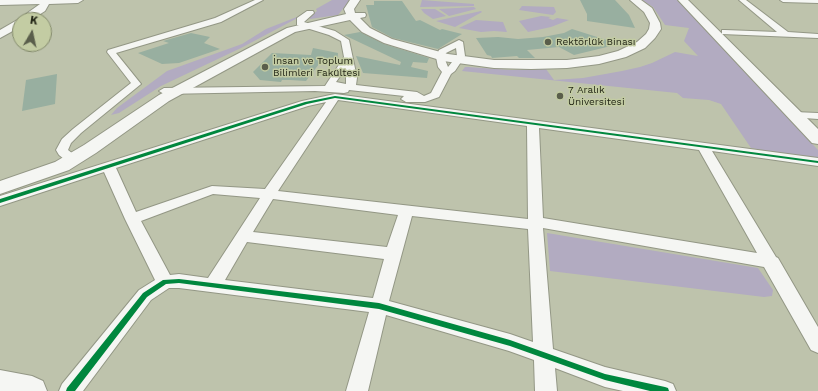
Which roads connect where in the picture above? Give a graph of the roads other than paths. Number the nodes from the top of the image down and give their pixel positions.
1 (51, 0) edge
2 (78, 0) edge
3 (260, 0) edge
4 (625, 0) edge
5 (635, 0) edge
6 (683, 0) edge
7 (692, 0) edge
8 (742, 0) edge
9 (783, 0) edge
10 (818, 1) edge
11 (0, 2) edge
12 (356, 10) edge
13 (36, 12) edge
14 (305, 21) junction
15 (12, 27) edge
16 (725, 32) junction
17 (0, 35) edge
18 (786, 35) junction
19 (818, 36) edge
20 (441, 55) junction
21 (460, 58) junction
22 (348, 59) junction
23 (447, 72) junction
24 (329, 84) junction
25 (351, 87) junction
26 (176, 88) junction
27 (438, 88) junction
28 (335, 97) junction
29 (794, 115) junction
30 (816, 118) edge
31 (533, 124) junction
32 (818, 139) edge
33 (704, 148) junction
34 (68, 156) junction
35 (818, 162) edge
36 (108, 166) junction
37 (0, 178) edge
38 (0, 188) edge
39 (269, 194) junction
40 (0, 201) edge
41 (406, 211) junction
42 (132, 219) junction
43 (536, 224) junction
44 (243, 236) junction
45 (393, 254) junction
46 (772, 262) junction
47 (165, 282) junction
48 (212, 286) junction
49 (379, 306) junction
50 (818, 344) edge
51 (544, 355) junction
52 (0, 384) edge
53 (32, 391) edge
54 (70, 391) edge
55 (357, 391) edge
56 (546, 391) edge
57 (665, 391) edge

1 - 2 street
1 - 11 street
1 - 13 street
3 - 34 street
4 - 21 street
5 - 21 street
6 - 29 street
7 - 16 street
8 - 18 street
9 - 10 street
12 - 14 street
12 - 20 street
14 - 22 street
14 - 26 street
15 - 17 street
16 - 18 street
16 - 30 street
18 - 19 street
20 - 21 street
20 - 21 street
20 - 23 street
21 - 23 street
22 - 24 street
22 - 25 street
23 - 27 street
24 - 25 street
24 - 26 street
25 - 27 street
26 - 27 street
26 - 34 street
28 - 31 street
28 - 36 street
28 - 39 street
29 - 30 street
29 - 32 street
31 - 33 street
31 - 43 street
33 - 35 street
33 - 46 street
34 - 37 street
34 - 38 street
36 - 40 street
36 - 42 street
39 - 41 street
39 - 42 street
39 - 44 street
41 - 43 street
41 - 45 street
42 - 47 street
43 - 46 street
43 - 51 street
44 - 45 street
44 - 48 street
45 - 49 street
46 - 50 street
47 - 48 street
47 - 54 street
48 - 49 street
49 - 51 street
49 - 55 street
51 - 56 street
51 - 57 street
52 - 53 street

